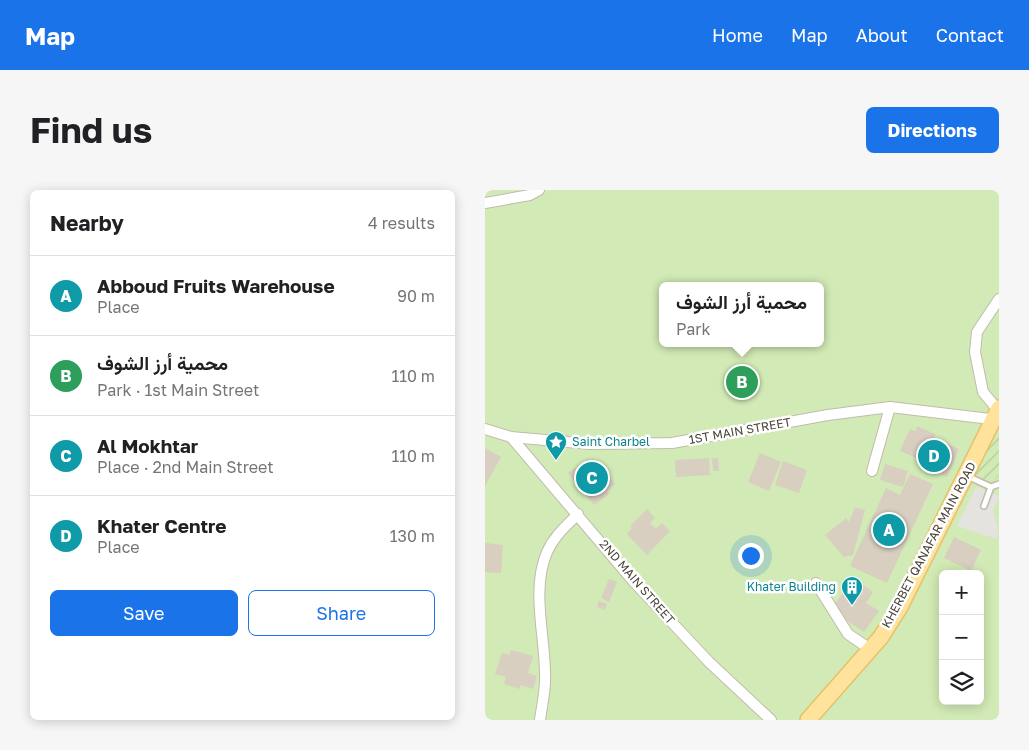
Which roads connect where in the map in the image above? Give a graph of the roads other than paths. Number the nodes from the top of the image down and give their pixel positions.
1 (539, 190) edge
2 (485, 203) edge
3 (999, 299) edge
4 (890, 407) junction
5 (998, 414) edge
6 (485, 429) edge
7 (511, 437) junction
8 (872, 471) dead end
9 (967, 476) junction
10 (999, 484) edge
11 (991, 487) junction
12 (984, 506) dead end
13 (579, 514) junction
14 (816, 583) dead end
15 (870, 649) junction
16 (540, 720) edge
17 (771, 720) edge
18 (808, 720) edge

1 - 2 street
3 - 5 street
4 - 5 street, 1ST MAIN STREET
4 - 7 street, 1ST MAIN STREET
4 - 8 street
5 - 9 main road, KHERBET QANAFAR MAIN ROAD
6 - 7 street, 1ST MAIN STREET
7 - 13 street, 2ND MAIN STREET
9 - 11 lane
9 - 15 main road, KHERBET QANAFAR MAIN ROAD
10 - 11 lane
11 - 12 lane
13 - 16 street
13 - 17 street, 2ND MAIN STREET
14 - 15 street
15 - 18 main road, KHERBET QANAFAR MAIN ROAD

